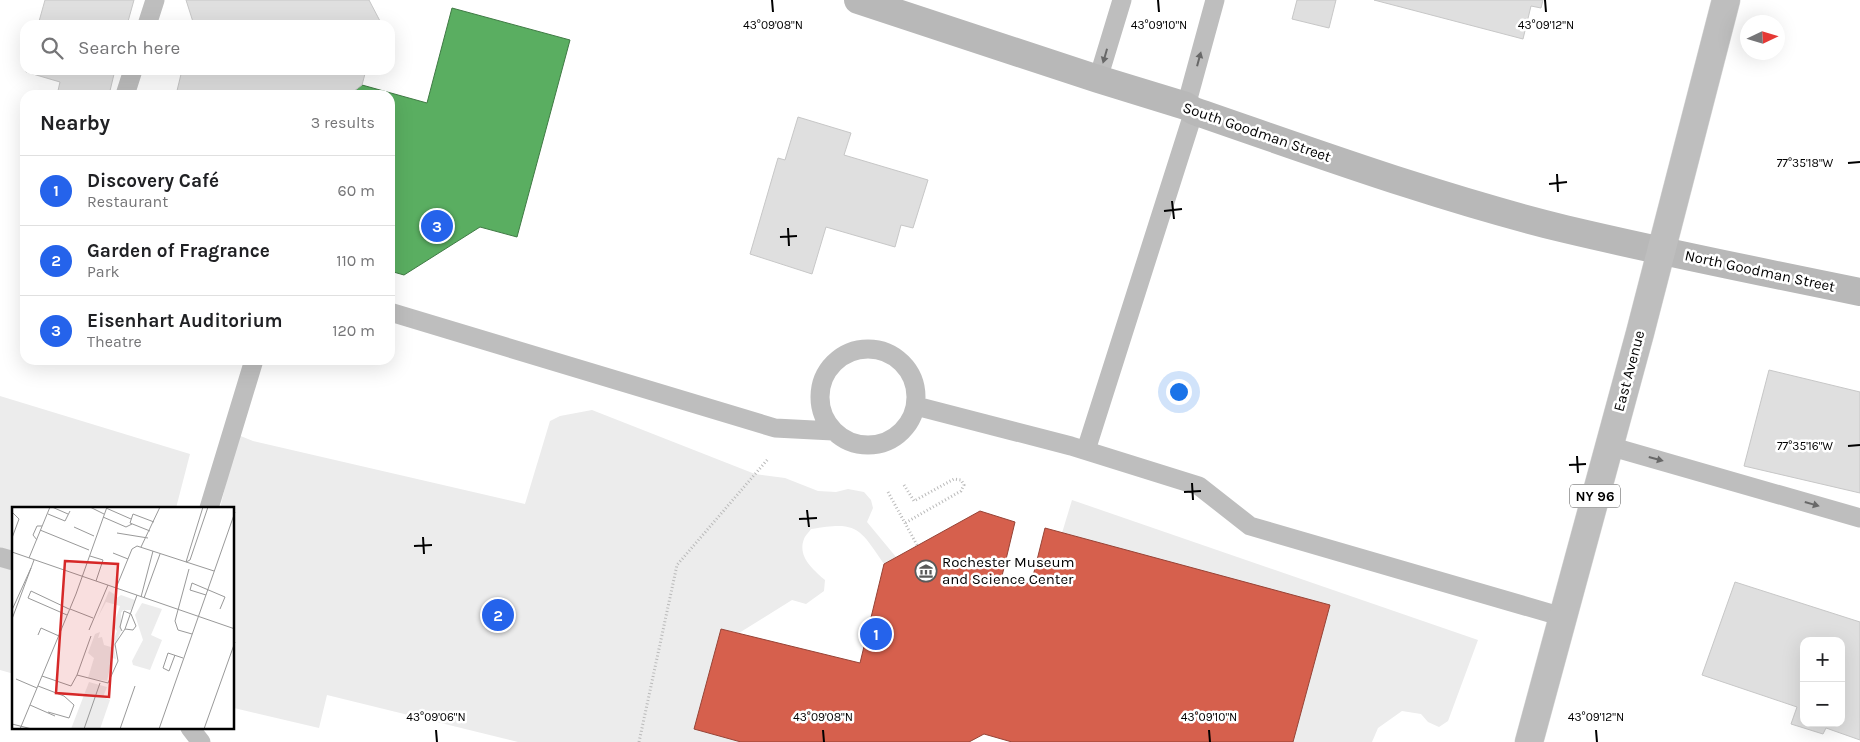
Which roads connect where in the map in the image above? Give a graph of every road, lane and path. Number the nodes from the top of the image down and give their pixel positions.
1 (155, 0) edge
2 (858, 0) edge
3 (1122, 0) edge
4 (1215, 0) edge
5 (1726, 0) edge
6 (149, 20) edge
7 (131, 75) edge
8 (1098, 79) junction
9 (127, 90) edge
10 (1190, 108) junction
11 (1660, 250) junction
12 (1860, 292) edge
13 (395, 314) edge
14 (252, 365) edge
15 (916, 406) junction
16 (775, 428) junction
17 (833, 431) junction
18 (1609, 446) junction
19 (1086, 450) junction
20 (904, 485) dead end
21 (888, 492) dead end
22 (209, 507) edge
23 (1860, 518) edge
24 (905, 523) junction
25 (917, 546) dead end
26 (1563, 616) junction
27 (192, 730) edge
28 (201, 742) edge
29 (639, 742) edge
30 (1529, 742) edge

1 - 6 lane
2 - 8 main road, South Goodman Street
3 -> 8 lane
10 -> 4 lane
5 - 11 main road, East Avenue / NY 96
7 - 9 lane
8 - 10 main road, South Goodman Street
10 - 11 main road, South Goodman Street
10 - 19 lane
11 - 12 main road, North Goodman Street
11 - 18 main road, East Avenue / NY 96
13 - 16 lane
14 - 22 lane
15 - 17 lane
15 - 17 lane
15 - 19 lane
16 - 17 lane
16 - 29 path
18 -> 23 lane
18 - 26 main road, East Avenue / NY 96
19 - 26 lane
20 - 24 path
21 - 24 path
24 - 25 path
26 - 30 main road, East Avenue / NY 96
27 - 28 lane

